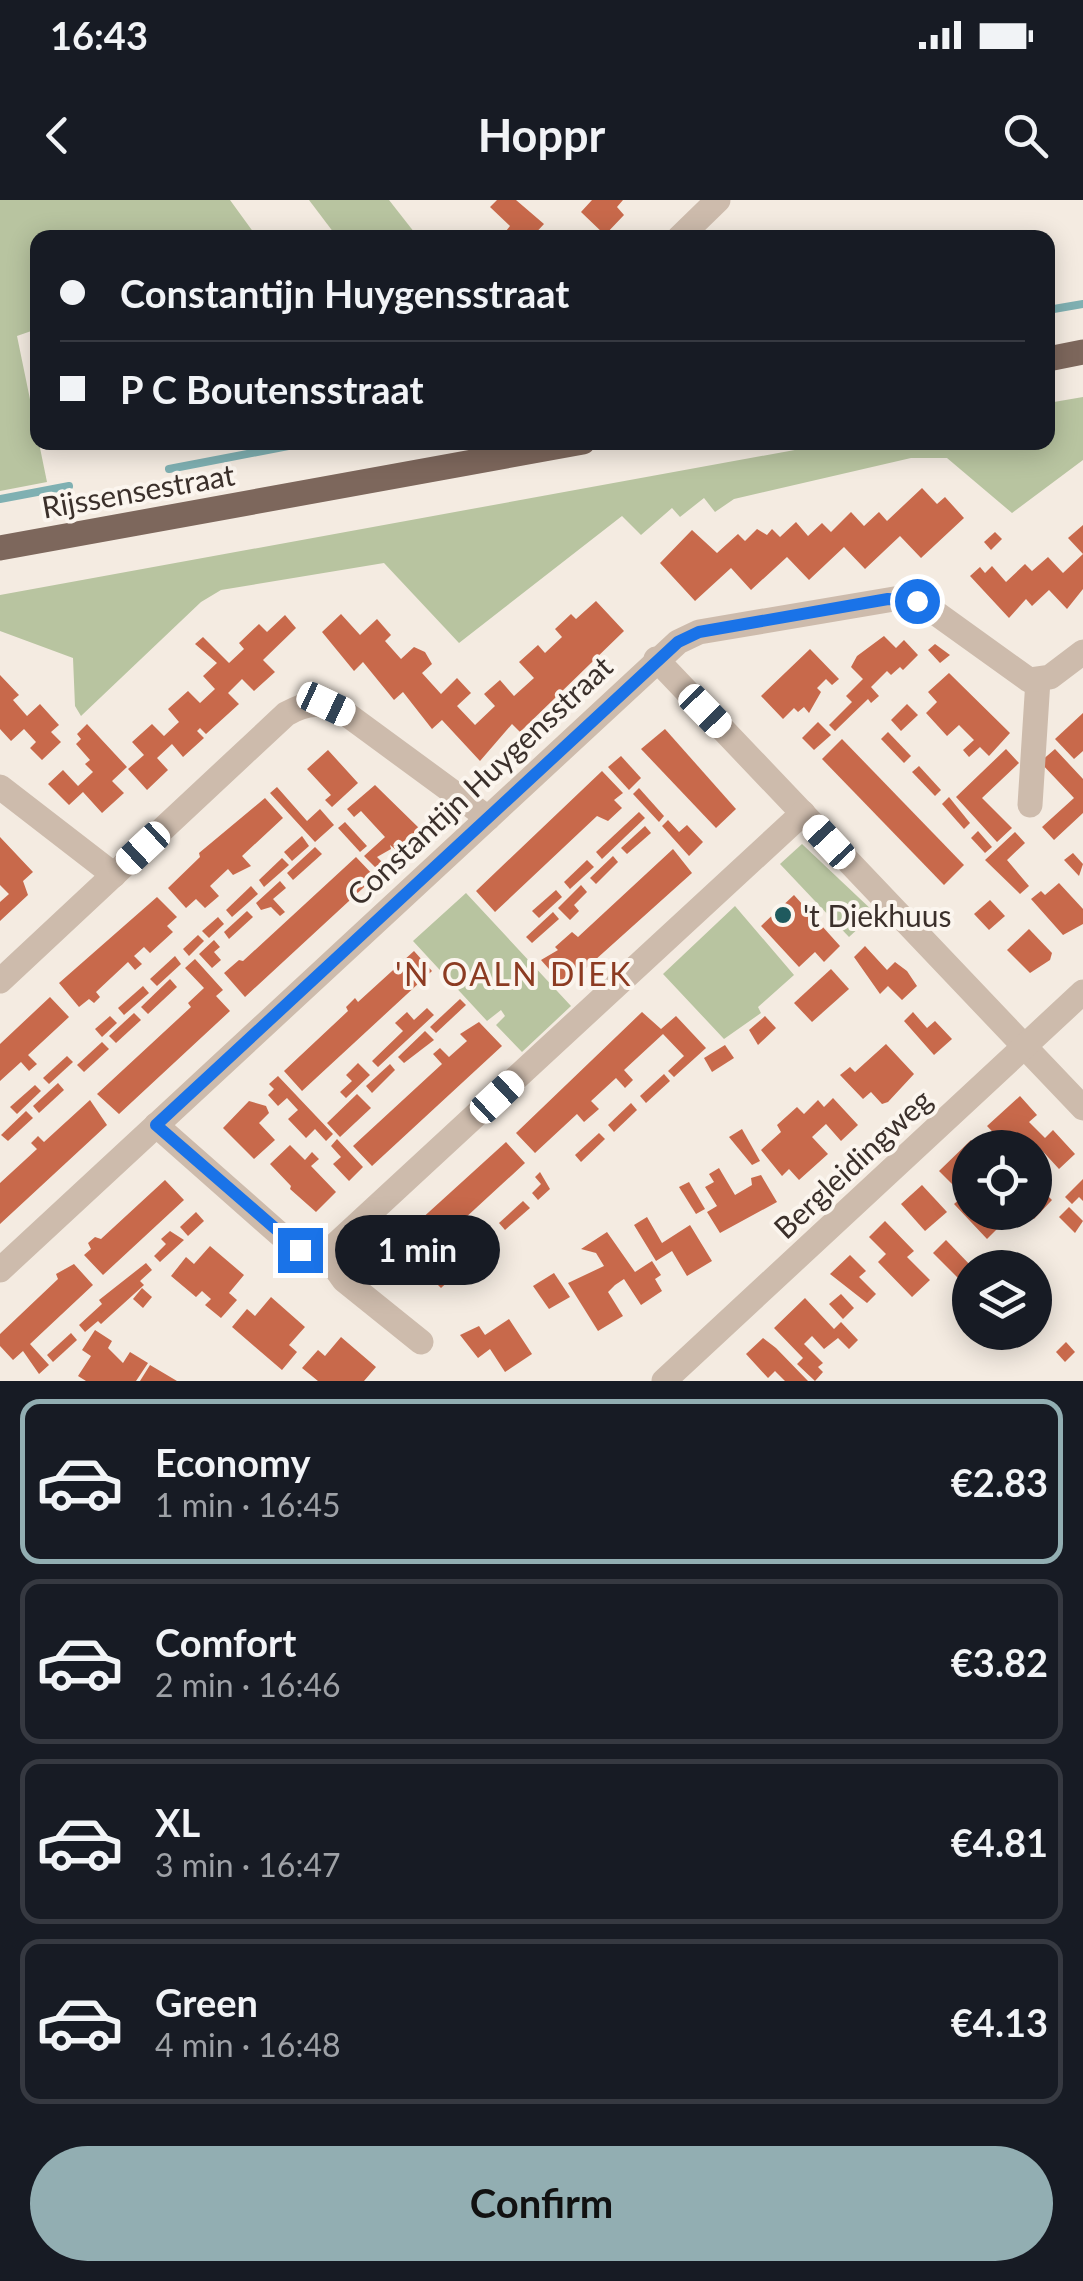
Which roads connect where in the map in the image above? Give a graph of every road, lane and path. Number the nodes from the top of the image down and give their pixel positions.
1 (718, 200) edge
2 (687, 230) edge
3 (1083, 352) edge
4 (1055, 358) edge
5 (524, 450) edge
6 (0, 548) edge
7 (1083, 652) edge
8 (656, 660) junction
9 (1038, 680) junction
10 (0, 787) edge
11 (1030, 806) dead end
12 (803, 814) junction
13 (488, 818) junction
14 (114, 875) junction
15 (0, 981) edge
16 (1083, 992) edge
17 (1024, 1047) junction
18 (1083, 1108) edge
19 (156, 1125) junction
20 (324, 1252) junction
21 (0, 1270) edge
22 (420, 1342) dead end
23 (664, 1381) edge

1 - 2 street
3 - 4 main road
5 - 6 main road, Rijssensestraat
7 - 9 street
8 - 9 street, Constantijn Huygensstraat
8 - 12 street
8 - 13 street, Constantijn Huygensstraat
9 - 11 street
10 - 14 street
12 - 17 street
12 - 20 street
13 - 14 street
13 - 19 street, Constantijn Huygensstraat
14 - 15 street
16 - 17 street, Bergleidingweg
17 - 18 street
17 - 23 street, Bergleidingweg
19 - 20 street
19 - 21 street, Constantijn Huygensstraat
20 - 22 street

